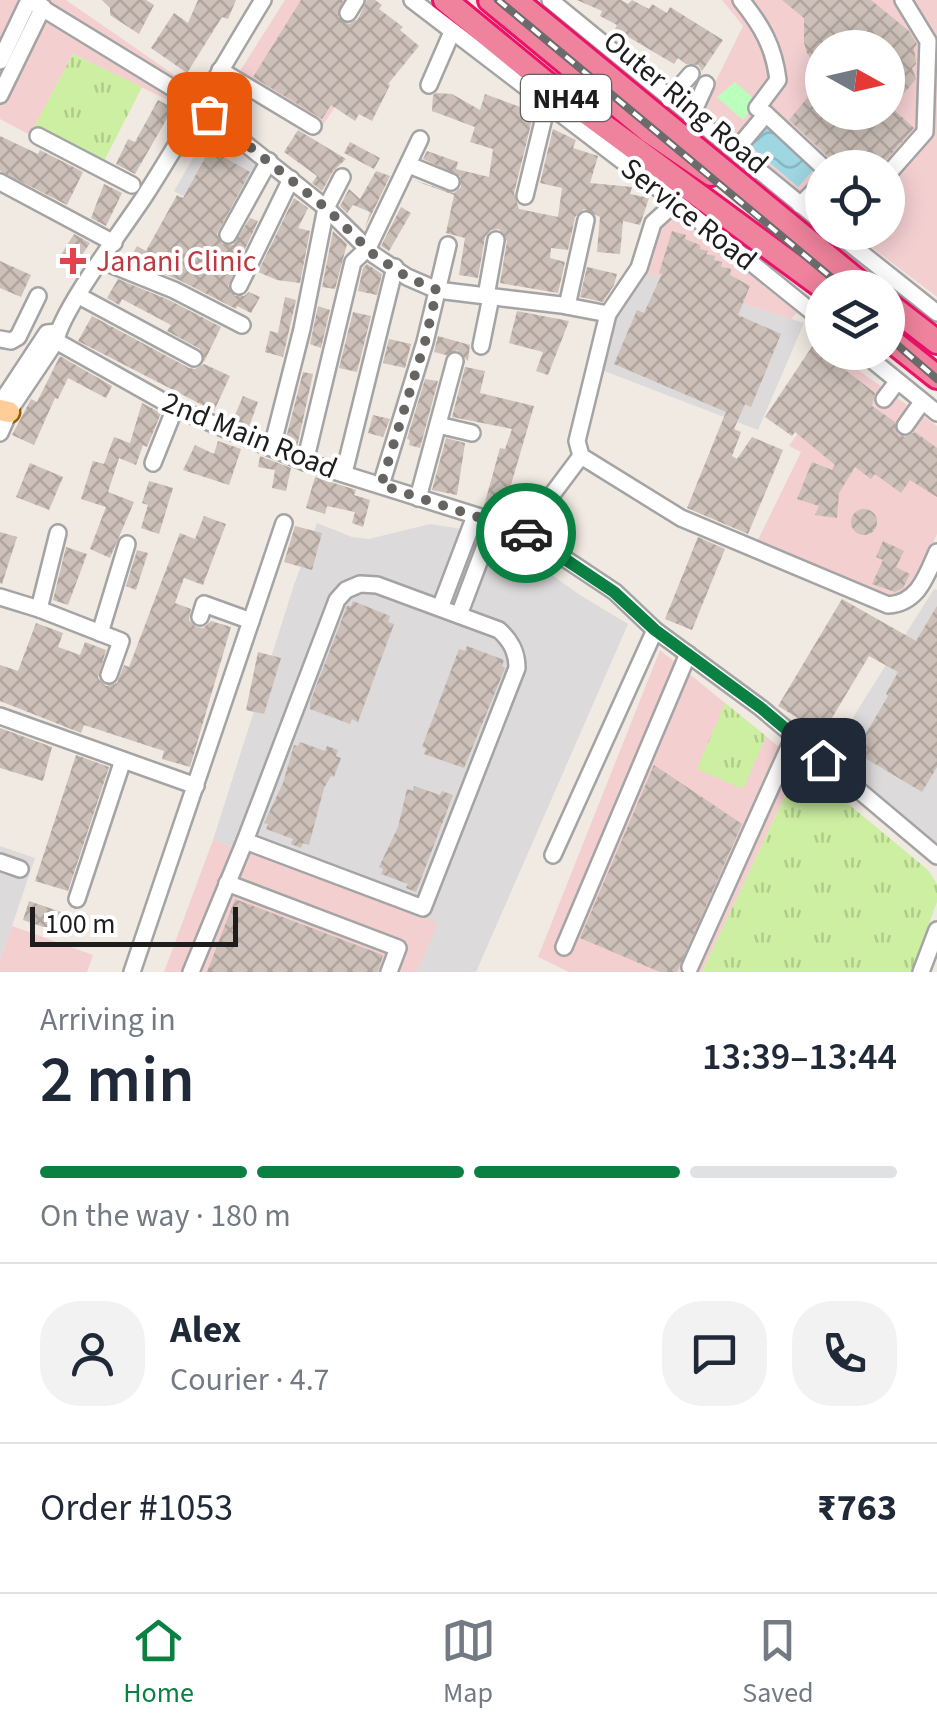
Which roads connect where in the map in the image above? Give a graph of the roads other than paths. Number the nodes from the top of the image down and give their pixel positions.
1 (264, 0) edge
2 (412, 0) edge
3 (446, 0) edge
4 (490, 0) edge
5 (516, 0) edge
6 (550, 0) edge
7 (741, 0) edge
8 (903, 0) edge
9 (34, 2) edge
10 (452, 32) junction
11 (0, 61) edge
12 (220, 70) junction
13 (691, 74) dead end
14 (706, 84) dead end
15 (429, 85) dead end
16 (0, 95) edge
17 (670, 99) junction
18 (548, 105) junction
19 (198, 106) junction
20 (766, 114) junction
21 (692, 117) junction
22 (313, 126) dead end
23 (38, 136) dead end
24 (420, 138) dead end
25 (805, 150) edge
26 (905, 155) edge
27 (742, 156) junction
28 (269, 161) junction
29 (409, 165) junction
30 (342, 177) dead end
31 (291, 179) junction
32 (0, 182) edge
33 (451, 182) dead end
34 (736, 184) junction
35 (132, 185) dead end
36 (525, 196) dead end
37 (805, 200) edge
38 (676, 202) junction
39 (800, 205) junction
40 (326, 208) junction
41 (805, 209) edge
42 (586, 220) dead end
43 (725, 228) junction
44 (228, 236) dead end
45 (496, 240) dead end
46 (114, 243) junction
47 (448, 245) dead end
48 (368, 248) junction
49 (857, 250) edge
50 (102, 261) junction
51 (395, 267) junction
52 (844, 270) edge
53 (805, 273) edge
54 (239, 286) dead end
55 (437, 290) junction
56 (38, 296) dead end
57 (79, 296) junction
58 (488, 296) junction
59 (805, 304) edge
60 (567, 306) junction
61 (937, 313) edge
62 (608, 314) junction
63 (905, 317) edge
64 (242, 325) dead end
65 (57, 336) junction
66 (0, 339) edge
67 (937, 342) edge
68 (481, 346) dead end
69 (905, 352) edge
70 (194, 358) dead end
71 (455, 361) dead end
72 (883, 370) edge
73 (937, 377) edge
74 (897, 382) junction
75 (884, 399) dead end
76 (922, 402) junction
77 (174, 408) junction
78 (937, 413) edge
79 (2, 417) edge
80 (438, 425) junction
81 (905, 426) dead end
82 (472, 432) dead end
83 (272, 447) junction
84 (580, 456) junction
85 (306, 462) junction
86 (154, 463) dead end
87 (344, 473) junction
88 (381, 485) junction
89 (418, 498) junction
90 (548, 500) dead end
91 (475, 516) junction
92 (494, 522) junction
93 (284, 523) dead end
94 (58, 533) dead end
95 (127, 544) dead end
96 (937, 552) edge
97 (0, 598) edge
98 (38, 608) junction
99 (440, 608) junction
100 (459, 615) junction
101 (200, 617) dead end
102 (250, 621) junction
103 (655, 630) junction
104 (100, 632) junction
105 (688, 654) junction
106 (109, 675) dead end
107 (0, 716) edge
108 (794, 736) junction
109 (123, 760) junction
110 (196, 786) junction
111 (245, 840) junction
112 (553, 855) dead end
113 (937, 856) edge
114 (0, 862) edge
115 (20, 869) dead end
116 (227, 883) junction
117 (77, 899) dead end
118 (937, 930) edge
119 (564, 947) dead end
120 (690, 966) dead end
121 (132, 972) edge
122 (191, 972) edge
123 (389, 972) edge
124 (921, 972) edge

1 - 12 street
2 - 10 street, Service Road
3 - 43 highway, Outer Ring Road / NH44
4 - 34 highway
5 - 34 highway, Outer Ring Road / NH44
6 - 17 street
7 - 20 street
8 - 26 street
9 - 11 street
9 - 16 street
9 - 19 street
10 - 15 street
10 - 18 street, Service Road
12 - 19 street
12 - 22 street
13 - 17 street
14 - 21 street
17 - 21 street
18 - 36 street
18 - 38 street, Service Road
19 - 28 street
19 - 46 street
20 - 25 street
20 - 27 street
21 - 27 street
23 - 35 street
24 - 29 street
27 - 34 highway
27 - 39 street
28 - 31 street
28 - 44 street
29 - 33 street
29 - 48 street
30 - 40 street
31 - 40 street
31 - 54 street
32 - 46 street
34 - 52 highway, Outer Ring Road / NH44
37 - 39 street
38 - 43 street, Service Road
38 - 62 street
39 - 41 street
40 - 48 street
40 - 83 street
42 - 60 street
43 - 53 highway, Outer Ring Road / NH44
43 - 59 street, Service Road
45 - 58 street
46 - 50 street
47 - 55 street
48 - 51 street
48 - 85 street
49 - 61 street
50 - 57 street
50 - 64 street
51 - 55 street
51 - 87 street
55 - 58 street
55 - 88 street
56 - 66 street
57 - 65 street
57 - 70 street
58 - 60 street
58 - 68 street
60 - 62 street
62 - 84 street
63 - 67 highway
65 - 77 street, 2nd Main Road
65 - 79 street
69 - 73 highway
71 - 80 street
72 - 74 street
74 - 75 street
74 - 76 street
76 - 78 street
76 - 81 street
77 - 83 street, 2nd Main Road
77 - 86 street
80 - 82 street
80 - 89 street
83 - 85 street, 2nd Main Road
84 - 90 street
84 - 96 street
85 - 87 street, 2nd Main Road
87 - 88 street, 2nd Main Road
88 - 89 street, 2nd Main Road
89 - 91 street, 2nd Main Road
91 - 92 street, 2nd Main Road
91 - 99 street
92 - 100 street
92 - 103 street, 2nd Main Road
93 - 102 street
94 - 98 street
95 - 104 street
97 - 98 street
98 - 104 street
99 - 100 street
99 - 111 street
100 - 111 street
101 - 102 street
102 - 110 street
103 - 105 street, 2nd Main Road
103 - 112 street
104 - 106 street
105 - 108 street, 2nd Main Road
105 - 119 street
107 - 109 street
108 - 113 street, 2nd Main Road
108 - 120 street
109 - 110 street
109 - 117 street
110 - 121 street
111 - 116 street
114 - 115 street
116 - 122 street
116 - 123 street
118 - 124 street

